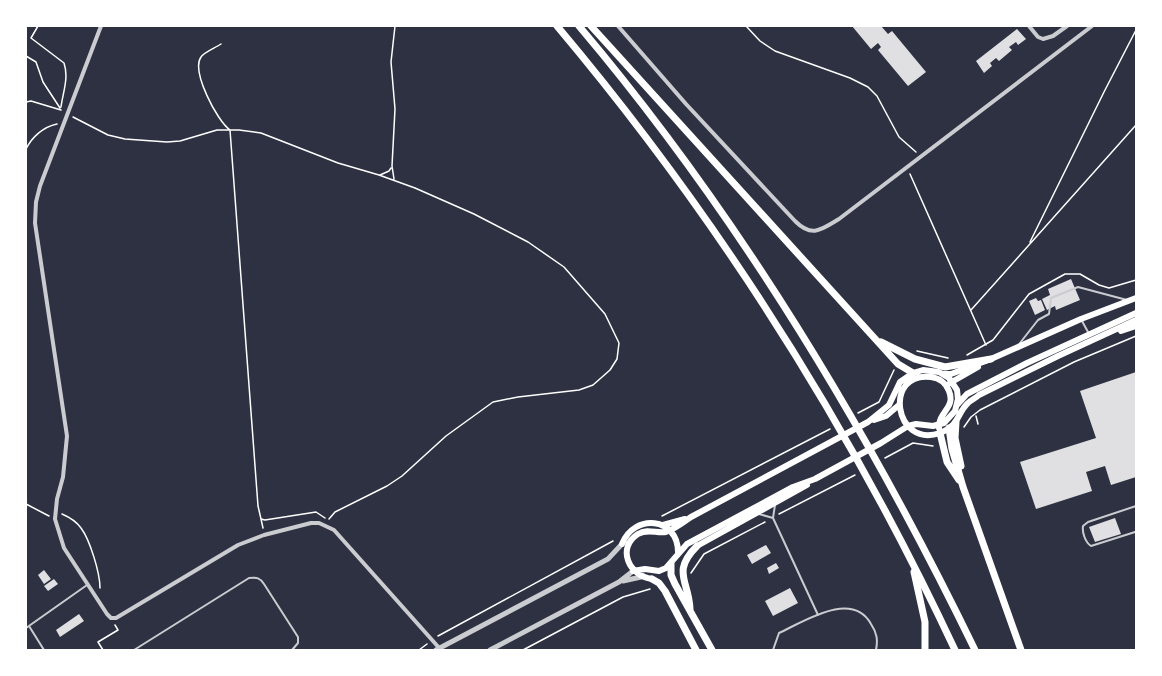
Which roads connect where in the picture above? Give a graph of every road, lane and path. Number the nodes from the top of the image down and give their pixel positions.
1 (38, 26) edge
2 (101, 26) edge
3 (395, 26) edge
4 (557, 26) edge
5 (579, 26) edge
6 (591, 26) edge
7 (618, 26) edge
8 (746, 26) edge
9 (1029, 26) edge
10 (1067, 26) edge
11 (1092, 26) edge
12 (1137, 30) edge
13 (221, 44) dead end
14 (26, 56) edge
15 (26, 102) edge
16 (60, 109) junction
17 (68, 114) junction
18 (64, 123) junction
19 (1137, 125) edge
20 (230, 130) junction
21 (26, 150) edge
22 (922, 156) junction
23 (392, 166) junction
24 (907, 167) junction
25 (380, 175) junction
26 (394, 180) junction
27 (1028, 245) junction
28 (1133, 299) edge
29 (971, 310) junction
30 (1137, 313) edge
31 (1081, 319) junction
32 (1137, 320) edge
33 (1137, 326) edge
34 (1089, 333) junction
35 (1137, 336) edge
36 (1097, 338) junction
37 (876, 339) junction
38 (986, 345) dead end
39 (1015, 348) junction
40 (991, 359) junction
41 (913, 373) junction
42 (944, 374) junction
43 (953, 382) junction
44 (945, 384) junction
45 (899, 405) junction
46 (957, 405) junction
47 (976, 416) dead end
48 (953, 420) junction
49 (868, 422) junction
50 (978, 424) dead end
51 (908, 426) junction
52 (949, 428) junction
53 (939, 429) junction
54 (916, 431) junction
55 (955, 438) junction
56 (881, 443) junction
57 (942, 445) junction
58 (878, 462) dead end
59 (858, 473) dead end
60 (815, 479) junction
61 (963, 487) junction
62 (775, 503) junction
63 (26, 504) edge
64 (1137, 506) edge
65 (56, 511) junction
66 (757, 514) junction
67 (691, 517) junction
68 (773, 518) junction
69 (55, 519) junction
70 (261, 519) junction
71 (326, 525) junction
72 (662, 525) junction
73 (670, 530) junction
74 (1135, 532) edge
75 (264, 535) junction
76 (615, 540) dead end
77 (622, 544) joint
78 (697, 546) joint
79 (677, 555) junction
80 (911, 561) junction
81 (671, 564) junction
82 (633, 572) junction
83 (689, 574) dead end
84 (641, 577) junction
85 (652, 579) joint
86 (619, 582) junction
87 (88, 584) junction
88 (661, 585) junction
89 (98, 601) junction
90 (690, 612) junction
91 (819, 615) junction
92 (111, 618) junction
93 (27, 627) edge
94 (431, 640) junction
95 (439, 650) edge
96 (44, 651) edge
97 (103, 651) edge
98 (134, 651) edge
99 (292, 651) edge
100 (418, 651) edge
101 (490, 651) edge
102 (523, 651) edge
103 (696, 651) edge
104 (712, 651) edge
105 (773, 651) edge
106 (876, 651) edge
107 (925, 651) edge
108 (955, 651) edge
109 (975, 651) edge
110 (1021, 651) edge

1 - 16 path
2 - 17 street
3 - 23 path
4 - 80 highway
5 - 109 highway
6 - 37 highway
7 - 24 street
8 - 22 path
9 - 10 street
11 - 22 street
12 - 27 path
13 - 20 path
14 - 16 path
15 - 16 path
17 - 18 street
17 - 20 path
18 - 21 path
18 - 65 street
19 - 27 path
20 - 25 path
20 - 70 path
22 - 24 street
23 - 25 path
23 - 26 path
24 - 29 path
25 - 26 path
26 - 71 path
27 - 29 path
28 - 31 main road
28 - 39 lane
29 - 38 path
30 - 34 main road
31 - 34 lane
31 - 39 main road
32 - 36 main road
33 - 36 main road
34 - 36 lane
34 - 46 main road
35 - 55 path
36 - 48 main road
37 - 40 highway
37 - 41 highway
39 - 40 main road
40 - 42 main road
40 - 43 main road
41 - 42 main road
41 - 49 main road
42 - 43 main road
43 - 44 main road
43 - 46 main road
44 - 45 main road
44 - 53 main road
45 - 49 main road
45 - 51 main road
46 - 48 main road
47 - 50 path
48 - 52 main road
48 - 53 main road
48 - 55 highway
49 - 67 main road
51 - 53 main road
51 - 54 main road
51 - 56 main road
52 - 53 main road
52 - 61 highway
53 - 54 main road
53 - 57 highway
54 - 56 main road
55 - 61 highway
56 - 60 main road
57 - 58 path
57 - 61 highway
59 - 68 path
60 - 62 main road
60 - 79 main road
61 - 110 highway
62 - 66 main road
62 - 68 lane
63 - 69 path
64 - 74 lane
65 - 69 street
65 - 89 path
66 - 68 lane
66 - 78 main road
67 - 72 main road
67 - 73 main road
68 - 83 path
68 - 91 lane
69 - 87 street
70 - 71 path
70 - 75 path
71 - 75 street
71 - 94 street
72 - 73 main road
72 - 77 main road
73 - 79 main road
73 - 82 main road
75 - 92 street
76 - 94 path
77 - 95 street
78 - 90 highway
79 - 81 main road
80 - 107 highway
80 - 108 highway
81 - 82 main road
81 - 90 highway
82 - 84 main road
82 - 86 street
84 - 85 main road
84 - 86 street
85 - 88 highway
86 - 101 street
87 - 89 street
87 - 93 lane
88 - 102 path
88 - 103 highway
89 - 92 street
90 - 104 highway
91 - 105 lane
91 - 106 lane
92 - 97 path
93 - 96 lane
94 - 95 street
94 - 100 path
98 - 99 lane

